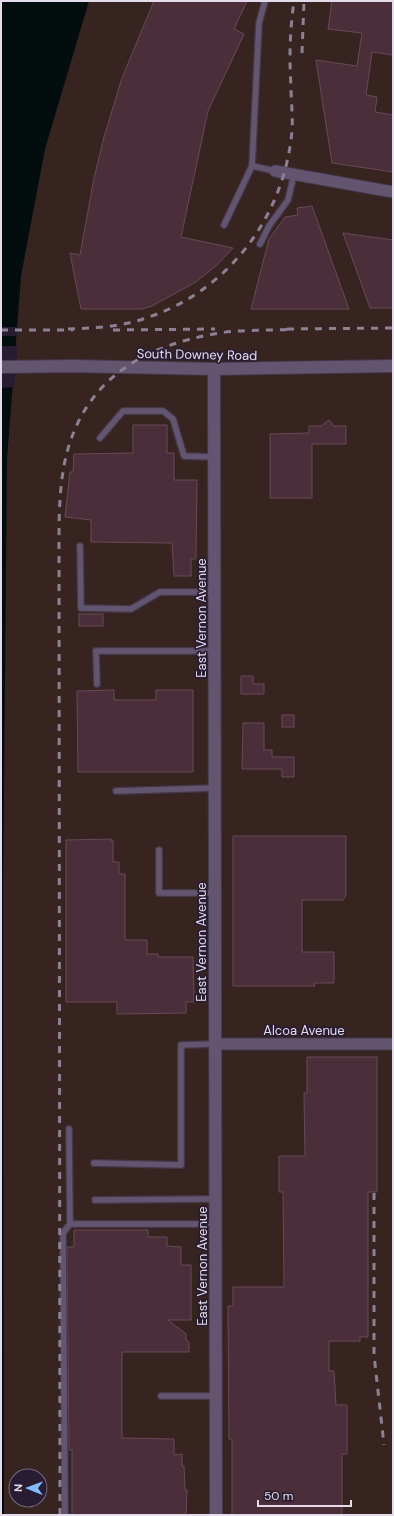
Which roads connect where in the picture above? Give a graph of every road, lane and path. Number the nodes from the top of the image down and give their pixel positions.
1 (265, 1) edge
2 (252, 166) junction
3 (275, 171) joint
4 (294, 174) junction
5 (393, 192) edge
6 (224, 225) dead end
7 (260, 244) dead end
8 (393, 366) edge
9 (1, 367) edge
10 (214, 369) junction
11 (100, 438) dead end
12 (214, 457) junction
13 (80, 546) dead end
14 (215, 592) junction
15 (215, 651) junction
16 (97, 684) dead end
17 (215, 788) junction
18 (116, 791) dead end
19 (159, 850) dead end
20 (215, 893) junction
21 (215, 1044) junction
22 (393, 1044) edge
23 (69, 1129) dead end
24 (94, 1163) dead end
25 (215, 1199) junction
26 (95, 1200) dead end
27 (70, 1224) junction
28 (216, 1224) junction
29 (161, 1396) dead end
30 (216, 1396) junction
31 (65, 1515) edge
32 (216, 1515) edge

1 - 2 lane
2 - 3 lane
2 - 6 lane
3 - 4 street
4 - 5 street
4 - 7 lane
8 - 10 street, South Downey Road
9 - 10 street, South Downey Road
10 - 12 street, East Vernon Avenue
11 - 12 lane
12 - 14 street, East Vernon Avenue
13 - 14 lane
14 - 15 street, East Vernon Avenue
15 - 16 lane
15 - 17 street, East Vernon Avenue
17 - 18 lane
17 - 20 street, East Vernon Avenue
19 - 20 lane
20 - 21 street, East Vernon Avenue
21 - 22 street, Alcoa Avenue
21 - 24 lane
21 - 25 street, East Vernon Avenue
23 - 27 lane
25 - 26 lane
25 - 28 street, East Vernon Avenue
27 - 28 lane
27 - 31 lane
28 - 30 street, East Vernon Avenue
29 - 30 lane
30 - 32 street, East Vernon Avenue

